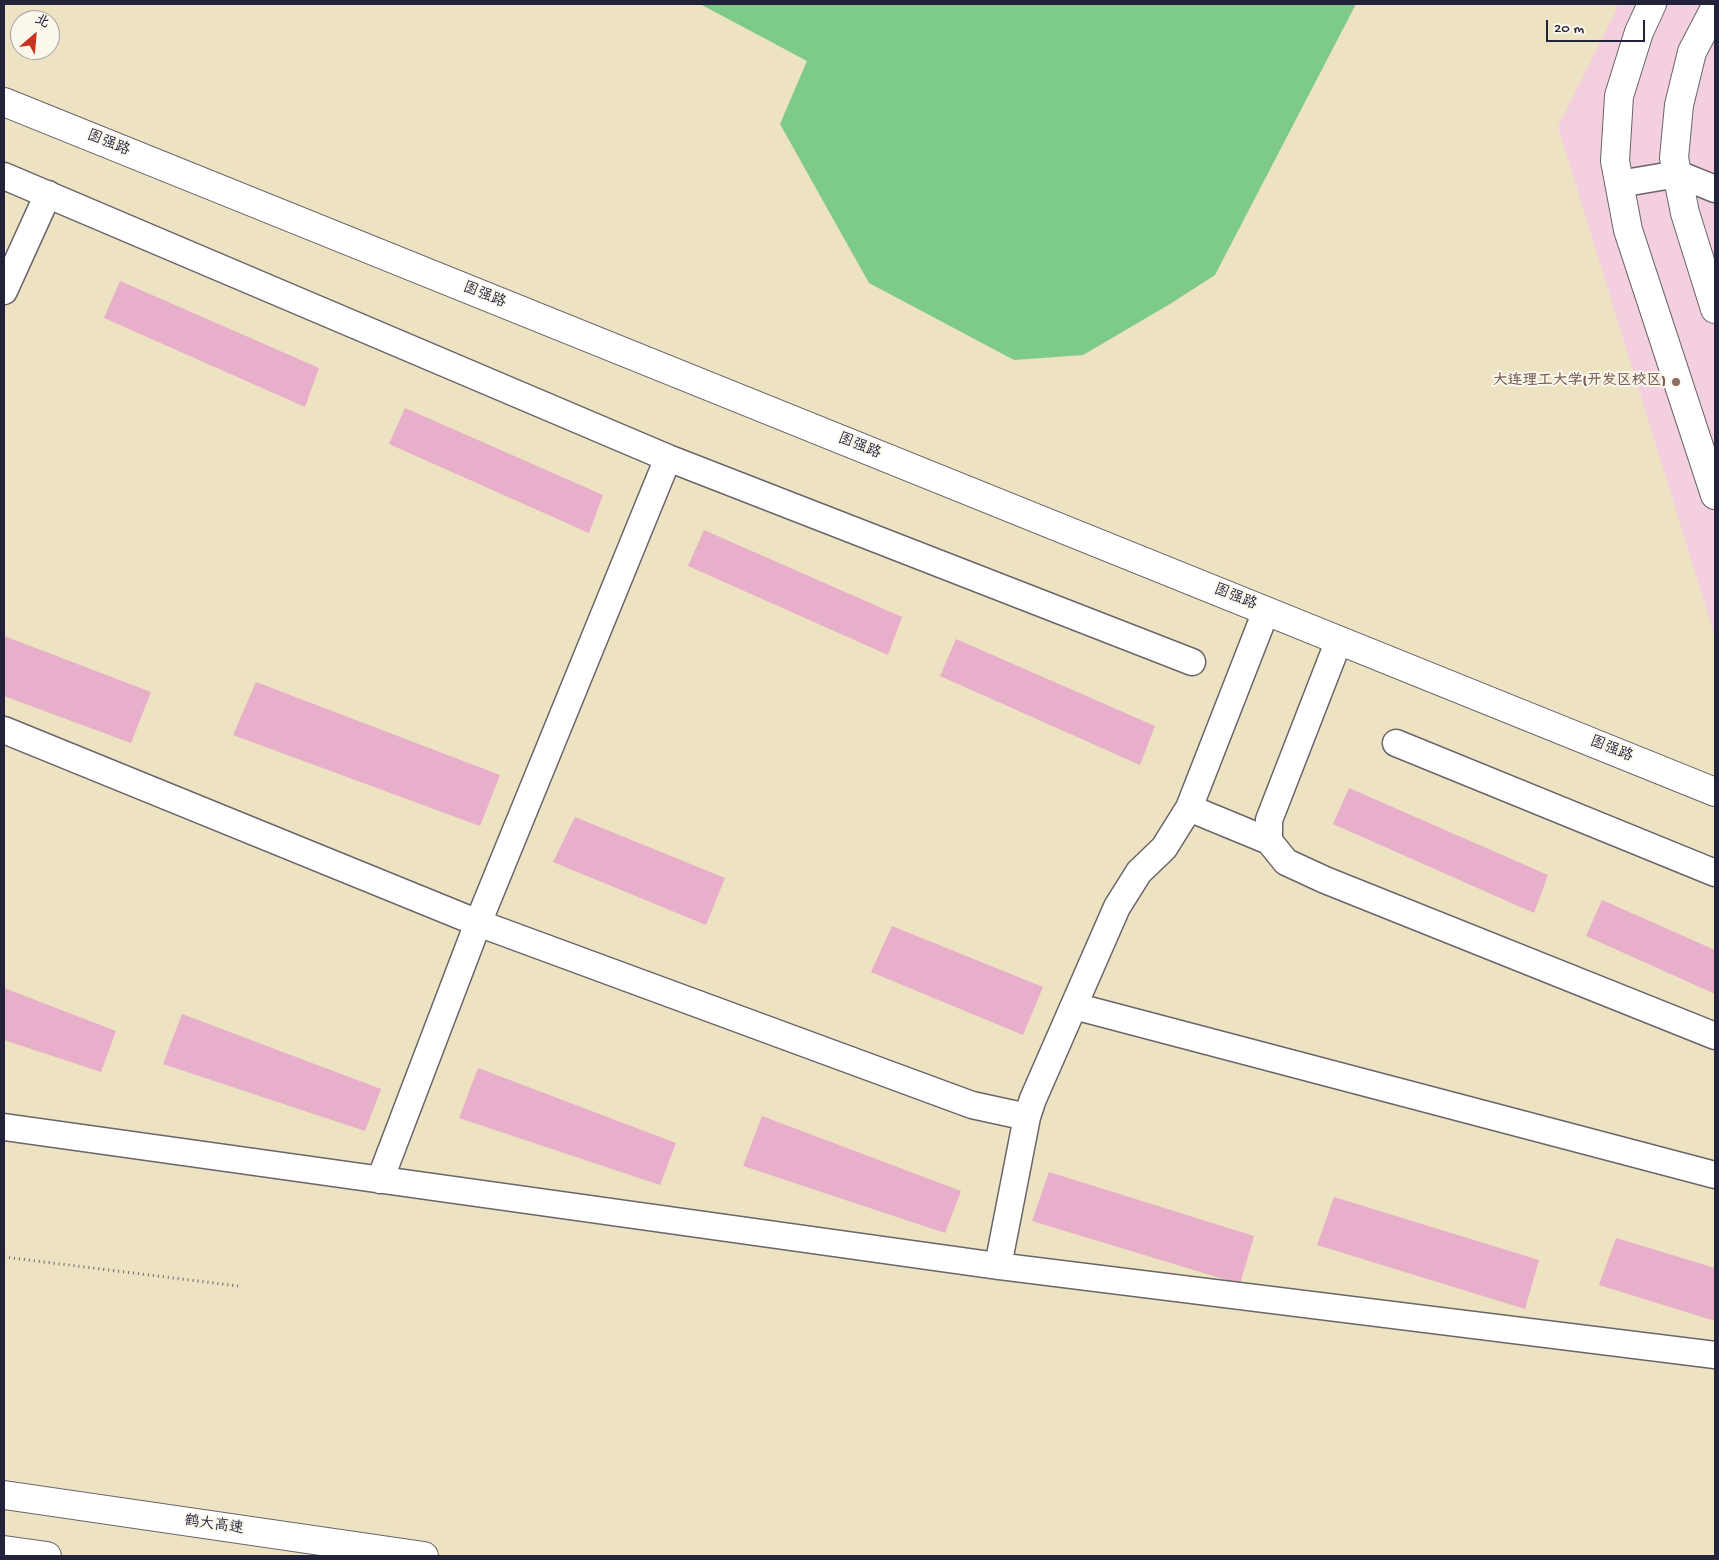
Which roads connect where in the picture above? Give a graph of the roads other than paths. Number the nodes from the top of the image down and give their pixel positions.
1 (1652, 4) edge
2 (1715, 8) edge
3 (4, 102) edge
4 (1678, 174) junction
5 (4, 176) edge
6 (1619, 184) junction
7 (1715, 189) edge
8 (48, 194) junction
9 (4, 291) edge
10 (1715, 309) edge
11 (668, 458) junction
12 (1715, 494) edge
13 (1266, 611) junction
14 (1339, 640) junction
15 (1192, 662) dead end
16 (4, 730) edge
17 (1396, 743) dead end
18 (1715, 792) edge
19 (1189, 808) junction
20 (1269, 841) junction
21 (1715, 873) edge
22 (478, 923) junction
23 (1074, 1006) junction
24 (1715, 1036) edge
25 (1027, 1117) junction
26 (4, 1127) edge
27 (1715, 1175) edge
28 (380, 1180) junction
29 (998, 1266) junction
30 (1715, 1355) edge
31 (4, 1495) edge
32 (4, 1550) edge
33 (47, 1556) edge
34 (424, 1556) edge

1 - 6 main road
2 - 4 main road
3 - 13 main road, 图强路
4 - 6 street
4 - 7 street
4 - 10 main road
5 - 8 street
6 - 12 main road
8 - 9 street
8 - 11 street
11 - 15 street
11 - 22 street
13 - 14 main road, 图强路
13 - 19 street
14 - 18 main road, 图强路
14 - 20 street
16 - 22 street
17 - 21 street
19 - 20 street
19 - 23 street
20 - 24 street
22 - 25 street
22 - 28 street
23 - 25 street
23 - 27 street
25 - 29 street
26 - 28 street
28 - 29 street
29 - 30 street
31 - 34 main road, 鹤大高速
32 - 33 main road

